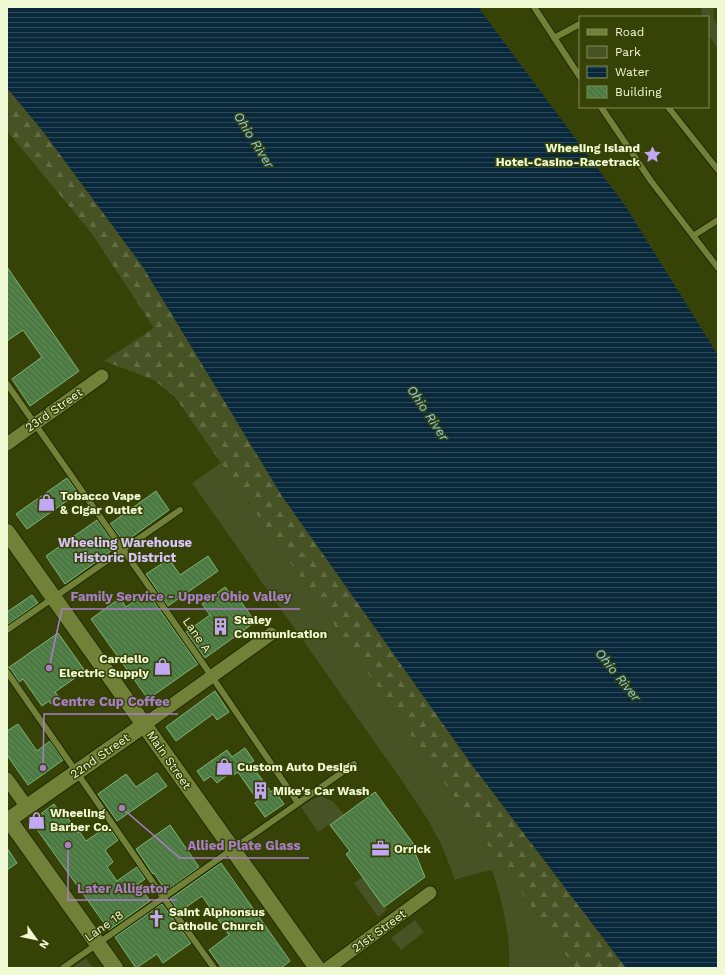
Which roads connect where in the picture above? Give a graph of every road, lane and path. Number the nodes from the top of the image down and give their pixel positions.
1 (534, 7) edge
2 (579, 25) edge
3 (554, 38) junction
4 (579, 75) edge
5 (602, 108) edge
6 (669, 108) edge
7 (718, 170) edge
8 (718, 220) edge
9 (693, 236) junction
10 (718, 268) edge
11 (102, 376) dead end
12 (7, 384) edge
13 (35, 424) junction
14 (7, 444) edge
15 (180, 510) dead end
16 (7, 532) edge
17 (124, 550) junction
18 (53, 598) junction
19 (7, 630) edge
20 (271, 634) dead end
21 (7, 672) edge
22 (212, 676) junction
23 (144, 725) junction
24 (354, 764) dead end
25 (77, 772) junction
26 (7, 779) edge
27 (298, 803) junction
28 (27, 807) junction
29 (8, 821) edge
30 (232, 849) junction
31 (430, 893) dead end
32 (163, 897) junction
33 (98, 943) junction
34 (63, 968) edge
35 (115, 968) edge
36 (214, 968) edge
37 (317, 968) edge
38 (328, 968) edge

1 - 3 lane
2 - 3 lane
3 - 4 lane
5 - 9 lane
6 - 7 lane
8 - 9 lane
9 - 10 lane
11 - 13 street, 23rd Street
12 - 13 lane, Lane A
13 - 14 street, 23rd Street
13 - 17 lane, Lane A
15 - 17 lane
16 - 18 street, Main Street
17 - 18 lane
17 - 22 lane, Lane A
18 - 19 lane
18 - 23 street, Main Street
20 - 22 street, 22nd Street
21 - 25 lane
22 - 23 street, 22nd Street
22 - 27 lane, Lane A
23 - 25 street, 22nd Street
23 - 30 street, Main Street
24 - 27 lane, Lane 18
25 - 28 street, 22nd Street
25 - 32 lane
26 - 28 street
27 - 30 lane, Lane 18
28 - 29 street, 22nd Street
29 - 33 street
30 - 32 lane, Lane 18
30 - 37 street, Main Street
31 - 38 street, 21st Street
32 - 33 lane, Lane 18
32 - 36 lane
33 - 34 lane, Lane 18
33 - 35 street

